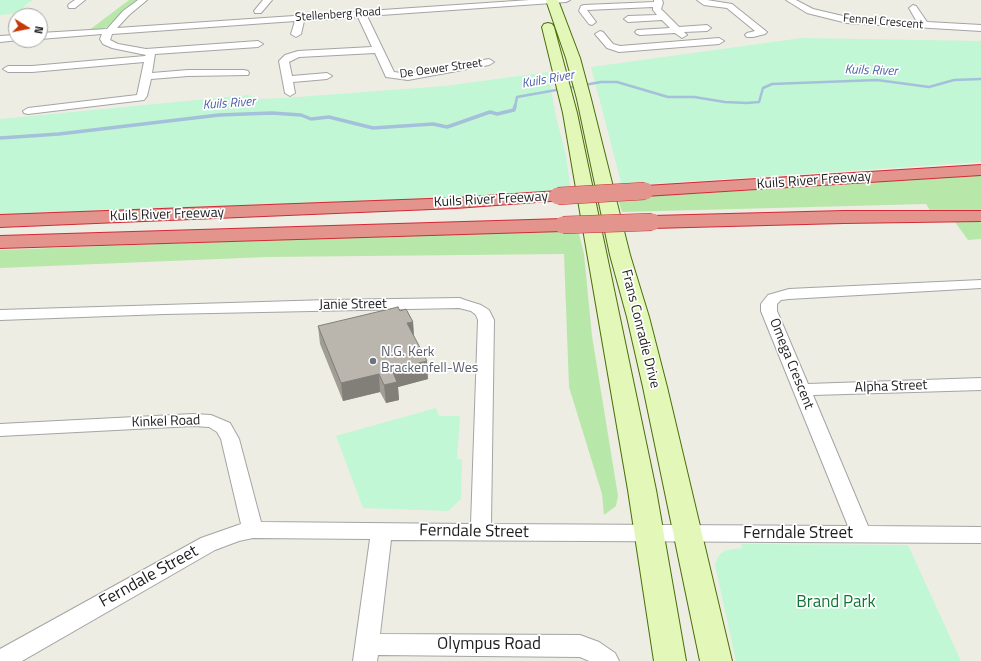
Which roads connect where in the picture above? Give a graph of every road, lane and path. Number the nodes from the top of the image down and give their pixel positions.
1 (81, 0) edge
2 (143, 0) edge
3 (268, 0) edge
4 (553, 0) edge
5 (566, 0) edge
6 (701, 0) edge
7 (790, 0) edge
8 (538, 1) edge
9 (658, 2) edge
10 (72, 6) dead end
11 (913, 8) dead end
12 (258, 11) dead end
13 (361, 13) junction
14 (663, 16) junction
15 (300, 17) junction
16 (628, 19) dead end
17 (592, 22) dead end
18 (924, 25) junction
19 (707, 28) dead end
20 (981, 28) edge
21 (677, 30) junction
22 (640, 32) dead end
23 (296, 34) dead end
24 (600, 34) dead end
25 (750, 35) dead end
26 (107, 36) junction
27 (48, 39) edge
28 (719, 41) dead end
29 (258, 44) dead end
30 (691, 44) junction
31 (378, 50) junction
32 (150, 59) junction
33 (489, 62) dead end
34 (8, 69) dead end
35 (244, 73) dead end
36 (146, 76) junction
37 (327, 76) dead end
38 (287, 80) junction
39 (572, 86) junction
40 (290, 93) dead end
41 (28, 111) dead end
42 (981, 170) edge
43 (981, 216) edge
44 (0, 221) edge
45 (0, 242) edge
46 (981, 284) edge
47 (0, 315) edge
48 (981, 384) edge
49 (802, 390) junction
50 (0, 430) edge
51 (253, 530) junction
52 (382, 531) junction
53 (482, 532) junction
54 (648, 534) junction
55 (688, 534) junction
56 (861, 534) junction
57 (981, 535) edge
58 (366, 653) edge
59 (0, 661) edge
60 (607, 661) edge
61 (670, 661) edge
62 (716, 661) edge

1 - 10 street
2 - 26 street
3 - 12 street
4 - 5 street, Stellenberg Road
4 - 8 street, Stellenberg Road
4 - 39 street, Frans Conradie Drive
6 - 25 street
7 - 18 street, Fennel Crescent
8 - 13 street, Stellenberg Road
8 - 39 street, Frans Conradie Drive
9 - 14 street
9 - 17 street
11 - 18 street
13 - 15 street, Stellenberg Road
13 - 31 street, De Oewer Street
14 - 16 street
14 - 21 street
15 - 23 street
15 - 26 street, Stellenberg Road
18 - 20 street, Fennel Crescent
19 - 21 street
21 - 22 street
21 - 30 street
24 - 30 street
26 - 27 street, Stellenberg Road
26 - 32 street, Stellenberg Road
28 - 30 street
29 - 32 street, Stellenberg Road
31 - 33 street, De Oewer Street
31 - 38 street
32 - 34 street
32 - 36 street
35 - 36 street
36 - 41 street
37 - 38 street
38 - 40 street
39 - 54 street, Frans Conradie Drive
39 - 55 street, Frans Conradie Drive
42 - 44 highway, Kuils River Freeway, bridge
43 - 45 highway, Kuils River Freeway, bridge
46 - 49 street, Omega Crescent
47 - 53 street, Janie Street
48 - 49 street, Alpha Street
49 - 56 street, Omega Crescent
50 - 51 street, Kinkel Road
51 - 52 street, Ferndale Street
51 - 59 street, Ferndale Street
52 - 53 street, Ferndale Street
52 - 58 street
53 - 54 street, Ferndale Street
54 - 55 street, Ferndale Street
54 - 61 street, Frans Conradie Drive
55 - 56 street, Ferndale Street
55 - 62 street, Frans Conradie Drive
56 - 57 street, Ferndale Street
58 - 60 street, Olympus Road

